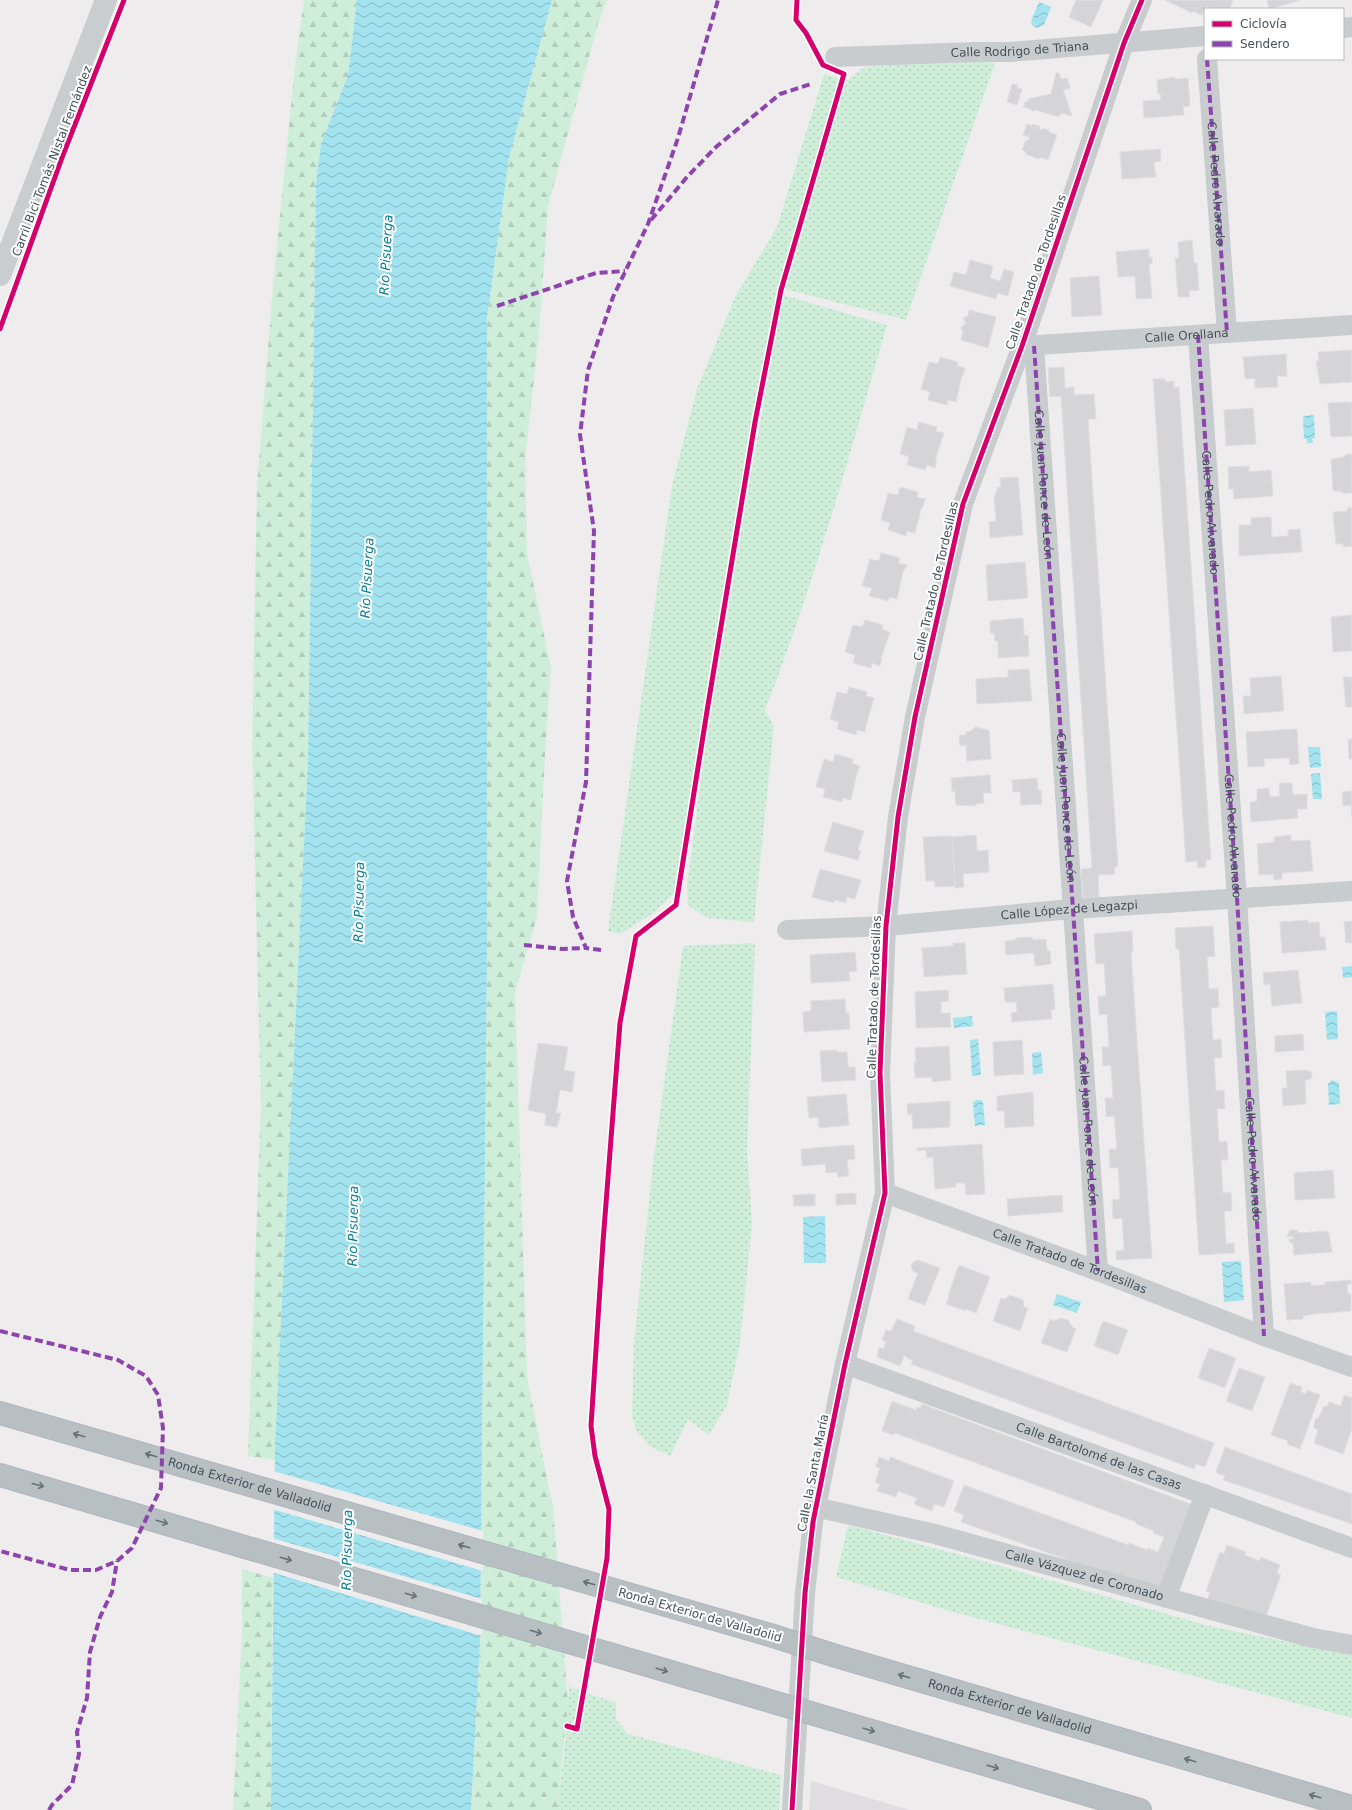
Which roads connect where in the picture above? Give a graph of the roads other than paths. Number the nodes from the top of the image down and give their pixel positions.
1 (106, 0) edge
2 (1142, 0) edge
3 (1204, 36) edge
4 (1124, 43) junction
5 (834, 58) dead end
6 (1207, 60) edge
7 (0, 275) edge
8 (1352, 325) edge
9 (1227, 333) junction
10 (1198, 335) junction
11 (1028, 346) junction
12 (1352, 891) edge
13 (1237, 898) junction
14 (1072, 908) junction
15 (886, 926) junction
16 (787, 930) dead end
17 (884, 1193) junction
18 (1098, 1271) junction
19 (1264, 1336) junction
20 (845, 1364) junction
21 (1352, 1367) edge
22 (0, 1413) edge
23 (0, 1475) edge
24 (1205, 1494) junction
25 (815, 1507) junction
26 (1352, 1548) edge
27 (1166, 1598) junction
28 (1352, 1645) edge
29 (1352, 1807) edge
30 (792, 1810) edge
31 (1140, 1810) edge

1 - 7 street
2 - 4 street, Calle Tratado de Tordesillas
3 - 4 street, Calle Rodrigo de Triana
4 - 5 street, Calle Rodrigo de Triana
4 - 11 street, Calle Tratado de Tordesillas
6 - 9 street, Calle Pedro Alvarado
8 - 9 street, Calle Orellana
9 - 10 street, Calle Orellana
10 - 11 street, Calle Orellana
10 - 13 street, Calle Pedro Alvarado
11 - 14 street, Calle Juan Ponce de León
11 - 15 street, Calle Tratado de Tordesillas
12 - 13 street, Calle López de Legazpi
13 - 14 street, Calle López de Legazpi
13 - 19 street, Calle Pedro Alvarado
14 - 15 street, Calle López de Legazpi
14 - 18 street, Calle Juan Ponce de León
15 - 16 street, Calle López de Legazpi
15 - 17 street, Calle Tratado de Tordesillas
17 - 18 street, Calle Tratado de Tordesillas
17 - 20 street, Calle la Santa María
18 - 19 street, Calle Tratado de Tordesillas
19 - 21 street, Calle Tratado de Tordesillas
20 - 24 street, Calle Bartolomé de las Casas
20 - 25 street, Calle la Santa María
29 -> 22 highway, Ronda Exterior de Valladolid, bridge
23 -> 31 highway, bridge
24 - 26 street, Calle Bartolomé de las Casas
24 - 27 street
25 - 27 street, Calle Vázquez de Coronado
25 - 30 street, Calle la Santa María
27 - 28 street, Calle Vázquez de Coronado

